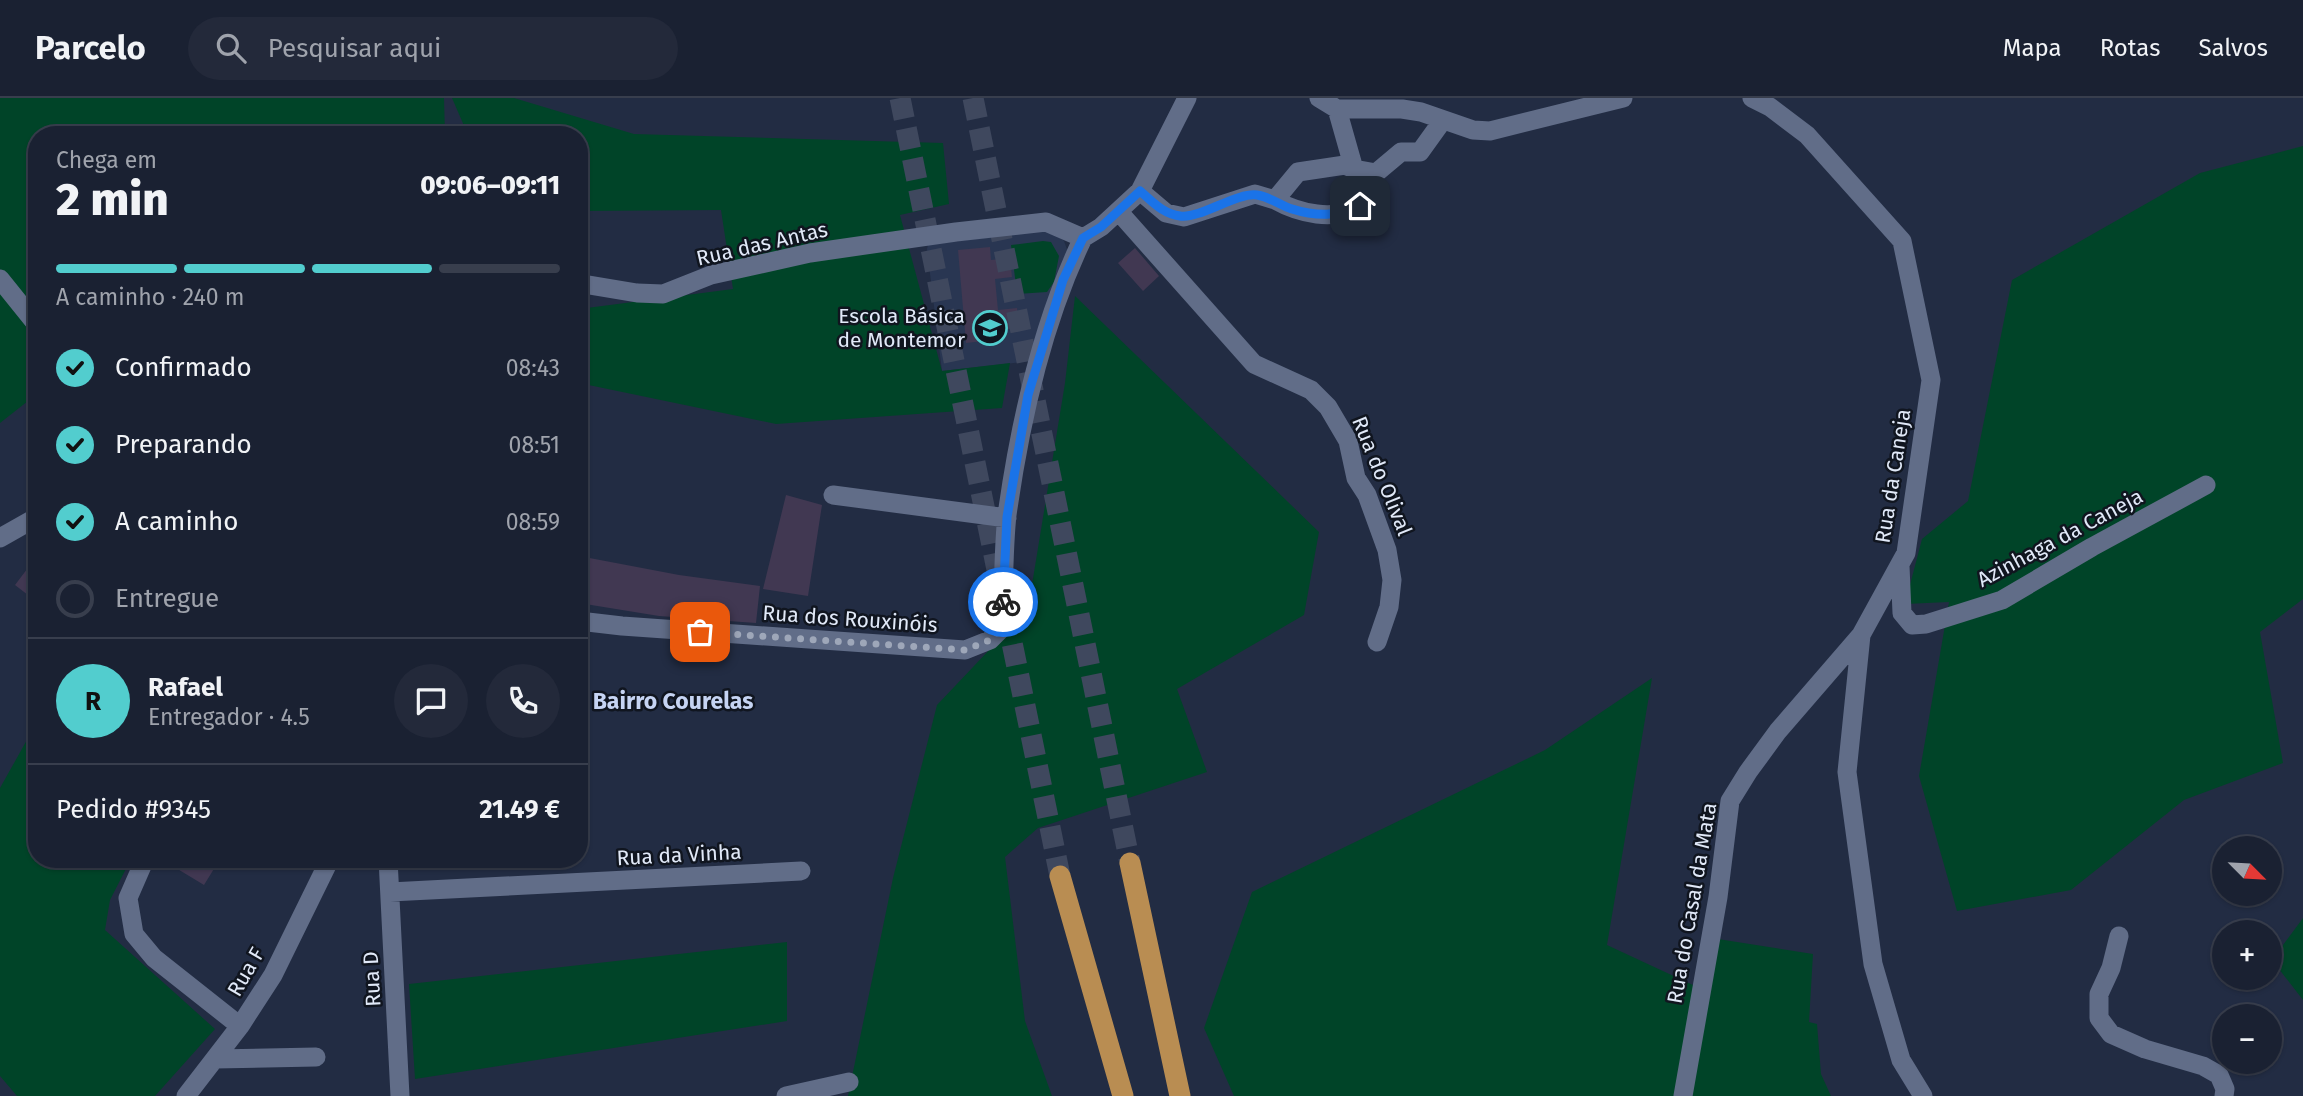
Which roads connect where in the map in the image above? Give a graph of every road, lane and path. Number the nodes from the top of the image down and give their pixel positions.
1 (1187, 98) edge
2 (1319, 98) edge
3 (1623, 98) edge
4 (1763, 101) edge
5 (1396, 104) edge
6 (1337, 109) junction
7 (1443, 120) junction
8 (1354, 169) junction
9 (1140, 191) junction
10 (1275, 200) junction
11 (1119, 212) junction
12 (1083, 238) junction
13 (0, 279) edge
14 (588, 285) edge
15 (28, 315) edge
16 (2206, 485) dead end
17 (833, 495) dead end
18 (1007, 517) junction
19 (28, 522) edge
20 (0, 538) edge
21 (1899, 565) junction
22 (588, 622) edge
23 (1861, 635) junction
24 (1377, 642) dead end
25 (1130, 863) tunnel mouth
26 (141, 868) edge
27 (326, 868) edge
28 (389, 868) edge
29 (801, 871) dead end
30 (1060, 876) tunnel mouth
31 (390, 892) junction
32 (2119, 936) dead end
33 (240, 1026) junction
34 (316, 1058) dead end
35 (215, 1059) junction
36 (1113, 1068) junction
37 (849, 1082) dead end
38 (186, 1096) edge
39 (400, 1096) edge
40 (786, 1096) edge
41 (1116, 1096) edge
42 (1122, 1096) edge
43 (1180, 1096) edge
44 (1683, 1096) edge
45 (1923, 1096) edge
46 (2224, 1096) edge

1 - 9 street
2 - 6 street
3 - 7 street
4 - 21 street, Rua da Caneja
5 - 6 street
5 - 7 street
6 - 8 street
7 - 8 street
8 - 10 street
8 - 10 street
9 - 10 street
9 - 11 street
11 - 12 street
11 - 24 street, Rua do Olival
12 - 14 street, Rua das Antas
12 - 18 street
13 - 15 street
16 - 21 street, Azinhaga da Caneja
17 - 18 street
18 - 22 street, Rua dos Rouxinóis
19 - 20 street
21 - 23 street, Rua da Caneja
23 - 44 street, Rua do Casal da Mata
23 - 45 street, Rua da Caneja
25 - 43 highway
26 - 33 street
27 - 33 street, Rua F
28 - 31 street, Rua D
29 - 31 street, Rua da Vinha
30 - 36 highway
31 - 39 street, Rua D
32 - 46 street
33 - 35 street, Rua F
34 - 35 street
35 - 38 street, Rua F
36 - 41 highway
36 - 42 highway
37 - 40 street

